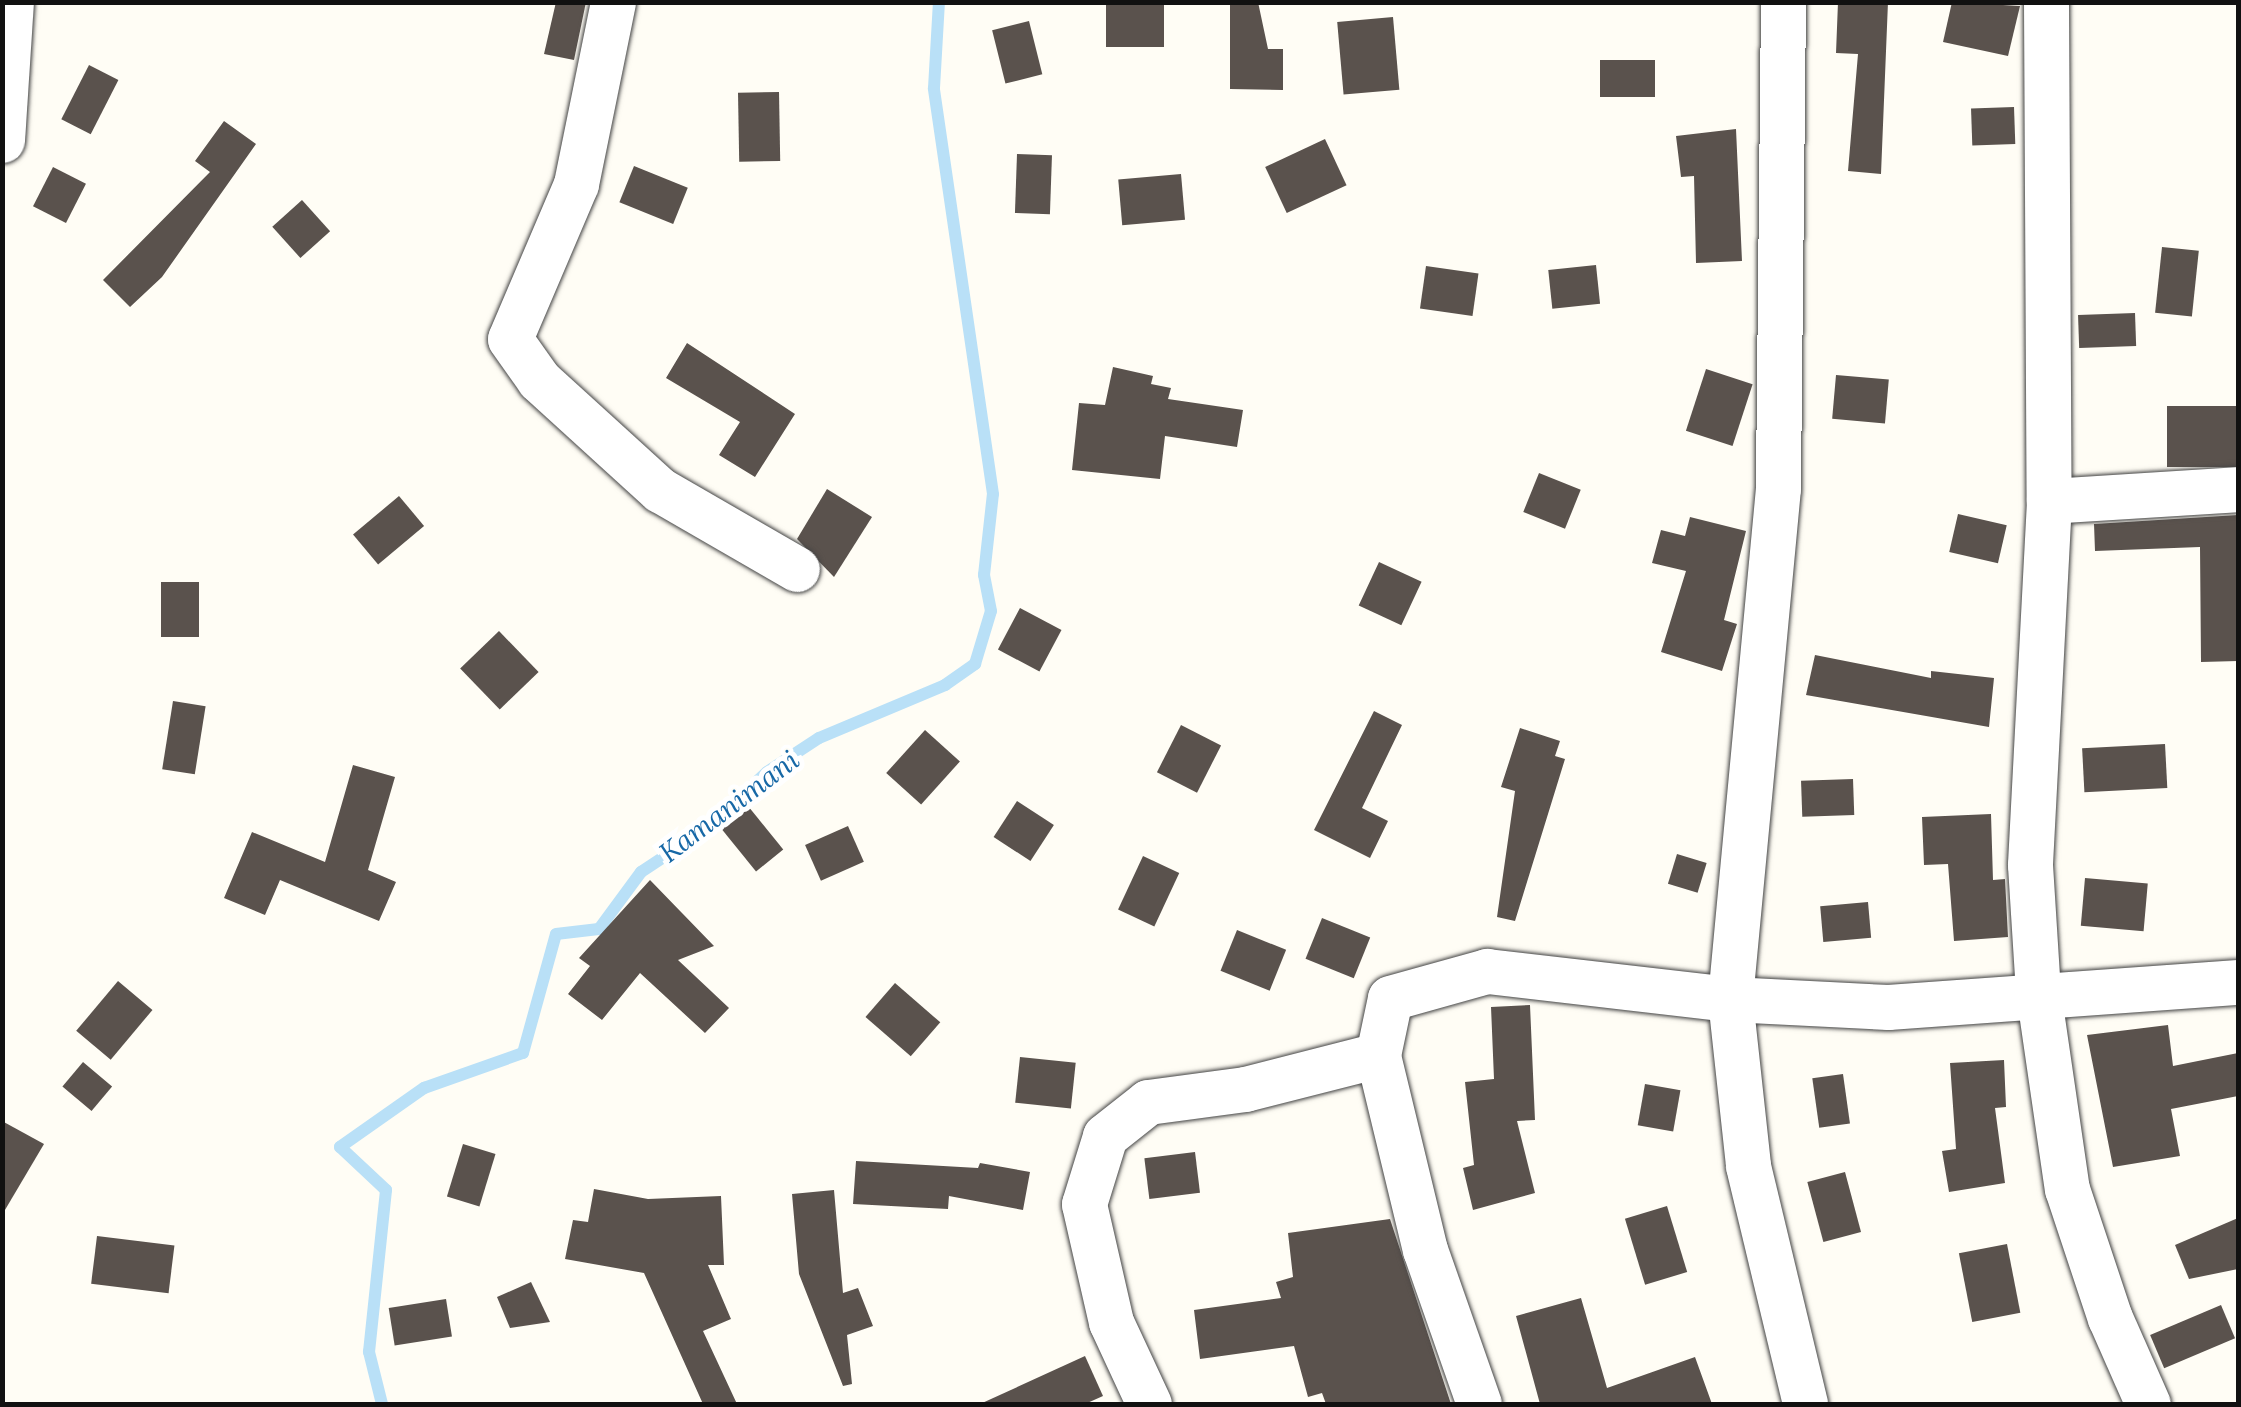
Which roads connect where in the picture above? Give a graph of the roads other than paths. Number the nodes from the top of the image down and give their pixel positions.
1 (12, 2) edge
2 (612, 2) edge
3 (1782, 2) edge
4 (2046, 2) edge
5 (2, 140) edge
6 (2238, 489) edge
7 (2049, 502) junction
8 (797, 569) dead end
9 (2238, 982) edge
10 (2038, 992) junction
11 (1730, 999) junction
12 (1378, 1055) junction
13 (1148, 1404) edge
14 (1479, 1404) edge
15 (1805, 1404) edge
16 (2148, 1404) edge

1 - 5 street
2 - 8 street
3 - 11 street
4 - 7 street
6 - 7 street
7 - 10 street
9 - 10 street
10 - 11 street
10 - 16 street
11 - 12 street
11 - 15 street
12 - 13 street
12 - 14 street

